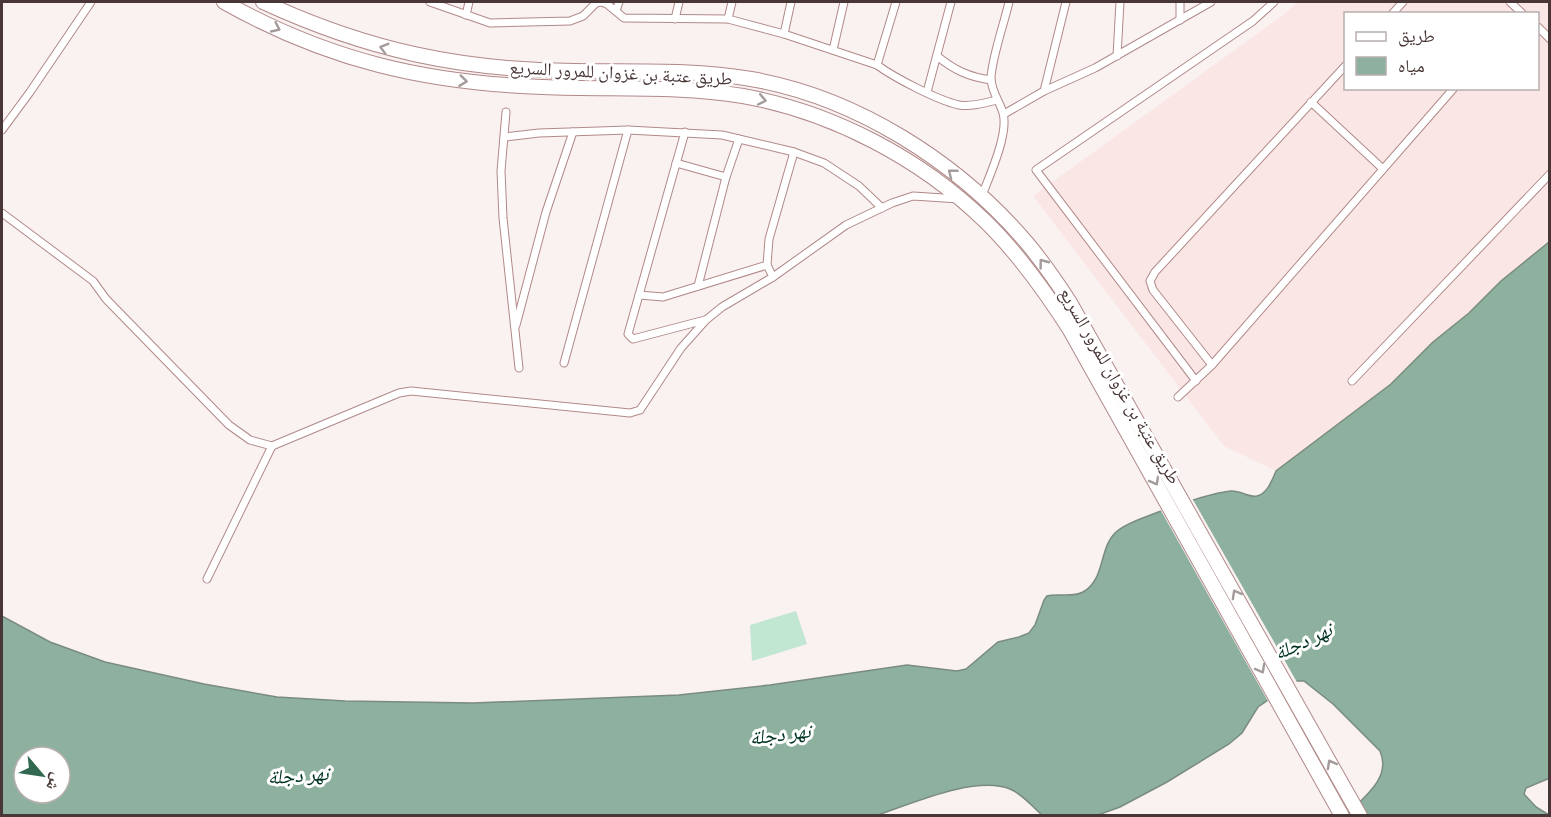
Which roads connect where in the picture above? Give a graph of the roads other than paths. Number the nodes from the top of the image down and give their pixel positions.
1 (91, 2) edge
2 (224, 2) edge
3 (263, 2) edge
4 (430, 2) edge
5 (469, 2) edge
6 (619, 2) edge
7 (679, 2) edge
8 (732, 2) edge
9 (791, 2) edge
10 (844, 2) edge
11 (896, 2) edge
12 (951, 2) edge
13 (1009, 2) edge
14 (1066, 2) edge
15 (1120, 2) edge
16 (1180, 2) edge
17 (1211, 2) edge
18 (1274, 2) edge
19 (616, 11) junction
20 (466, 15) junction
21 (675, 19) junction
22 (728, 20) junction
23 (1180, 20) junction
24 (1539, 28) edge
25 (784, 34) junction
26 (1550, 39) edge
27 (833, 50) junction
28 (937, 56) junction
29 (1117, 56) junction
30 (877, 65) junction
31 (1344, 67) edge
32 (991, 80) junction
33 (1452, 90) edge
34 (1044, 91) junction
35 (927, 92) junction
36 (997, 100) junction
37 (1311, 102) junction
38 (506, 112) dead end
39 (1004, 114) junction
40 (2, 130) edge
41 (628, 130) junction
42 (573, 132) junction
43 (685, 132) junction
44 (505, 137) junction
45 (739, 139) junction
46 (794, 152) junction
47 (676, 163) junction
48 (1383, 169) junction
49 (1550, 174) edge
50 (726, 177) junction
51 (981, 198) junction
52 (961, 200) junction
53 (882, 208) junction
54 (2, 213) edge
55 (767, 265) junction
56 (773, 277) junction
57 (698, 286) junction
58 (639, 295) junction
59 (706, 320) junction
60 (514, 333) junction
61 (564, 363) dead end
62 (1212, 365) junction
63 (519, 368) dead end
64 (1196, 381) junction
65 (1352, 381) dead end
66 (1178, 397) dead end
67 (272, 446) junction
68 (207, 579) dead end
69 (1342, 816) edge
70 (1360, 816) edge

1 - 40 street
2 -> 52 highway, طريق عتبة بن غزوان للمرور السريع
51 -> 3 highway, طريق عتبة بن غزوان للمرور السريع
4 - 20 street
5 - 20 street
6 - 19 street
7 - 21 street
8 - 22 street
9 - 25 street
10 - 27 street
11 - 30 street
12 - 28 street
13 - 32 street
14 - 34 street
15 - 29 street
16 - 23 street
17 - 23 street
18 - 64 street
19 - 20 street
19 - 21 street
21 - 22 street
22 - 25 street
23 - 29 street
24 - 26 street
25 - 27 street
27 - 30 street
28 - 32 street
28 - 35 street
29 - 34 street
30 - 35 street
31 - 37 street
32 - 36 street
33 - 48 street
34 - 39 street
35 - 36 street
36 - 39 street
37 - 48 street
37 - 62 street
38 - 44 street
39 - 51 street
41 - 42 street
41 - 43 street
41 - 61 street
42 - 44 street
42 - 60 street
43 - 45 street
43 - 47 street
44 - 60 street
45 - 46 street
45 - 50 street
46 - 53 street
46 - 55 street
47 - 50 street
47 - 58 street
48 - 62 street
49 - 65 street
50 - 57 street
70 -> 51 highway, طريق عتبة بن غزوان للمرور السريع
52 - 53 street
52 -> 69 highway, طريق عتبة بن غزوان للمرور السريع
53 - 56 street
54 - 67 street
55 - 56 street
55 - 57 street
56 - 59 street
57 - 58 street
58 - 59 street
59 - 67 street
60 - 63 street
62 - 64 street
64 - 66 street
67 - 68 street

